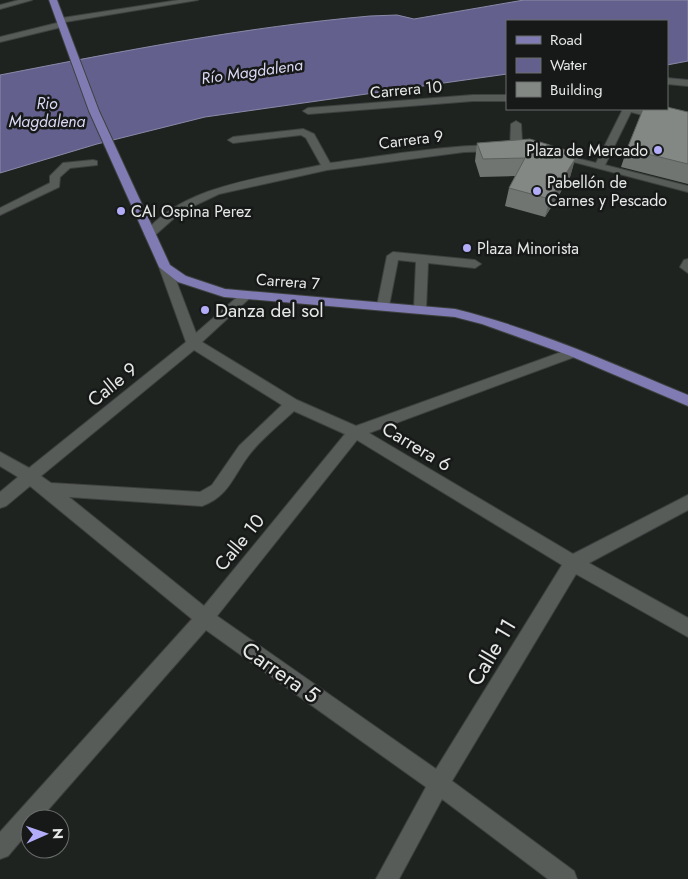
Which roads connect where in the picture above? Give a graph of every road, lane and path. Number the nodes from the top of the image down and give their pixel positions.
1 (28, 0) edge
2 (53, 0) edge
3 (194, 0) edge
4 (0, 7) edge
5 (62, 22) junction
6 (0, 40) edge
7 (668, 81) edge
8 (688, 83) edge
9 (506, 98) edge
10 (628, 110) edge
11 (632, 110) edge
12 (308, 111) dead end
13 (516, 124) dead end
14 (688, 124) edge
15 (233, 140) dead end
16 (547, 154) edge
17 (93, 163) dead end
18 (600, 165) junction
19 (327, 167) junction
20 (688, 189) edge
21 (0, 212) edge
22 (150, 234) junction
23 (422, 259) junction
24 (688, 263) edge
25 (475, 264) dead end
26 (165, 267) junction
27 (688, 269) edge
28 (247, 295) junction
29 (383, 306) junction
30 (420, 309) junction
31 (194, 343) junction
32 (572, 353) junction
33 (688, 401) edge
34 (292, 404) junction
35 (355, 432) junction
36 (0, 458) edge
37 (30, 477) junction
38 (48, 488) junction
39 (0, 501) edge
40 (688, 502) edge
41 (573, 564) junction
42 (205, 618) junction
43 (688, 628) edge
44 (439, 784) junction
45 (0, 848) edge
46 (387, 879) edge
47 (566, 879) edge

1 - 4 street
2 - 5 main road
3 - 5 street
5 - 6 street
5 - 22 main road
7 - 8 street
9 - 12 street, Carrera 10
10 - 18 street
11 - 14 street
13 - 19 street, Carrera 9
15 - 19 street
16 - 18 street
17 - 21 street
18 - 20 street
19 - 22 street, Carrera 9
22 - 26 main road
23 - 25 street
23 - 29 street
23 - 30 street
24 - 27 street
26 - 28 main road, Carrera 7
26 - 31 street
28 - 29 main road, Carrera 7
28 - 31 street, Calle 9
29 - 30 main road, Carrera 7
30 - 32 main road, Carrera 7
31 - 34 street, Carrera 6
31 - 37 street, Calle 9
32 - 33 main road, Carrera 7
32 - 35 street
34 - 35 street, Carrera 6
34 - 38 street
35 - 41 street, Carrera 6
35 - 42 street, Calle 10
36 - 37 street, Carrera 5
37 - 38 street, Carrera 5
37 - 39 street, Calle 9
38 - 42 street, Carrera 5
40 - 41 street
41 - 43 street, Carrera 6
41 - 44 street, Calle 11
42 - 44 street, Carrera 5
42 - 45 street, Calle 10
44 - 46 street, Calle 11
44 - 47 street, Carrera 5

